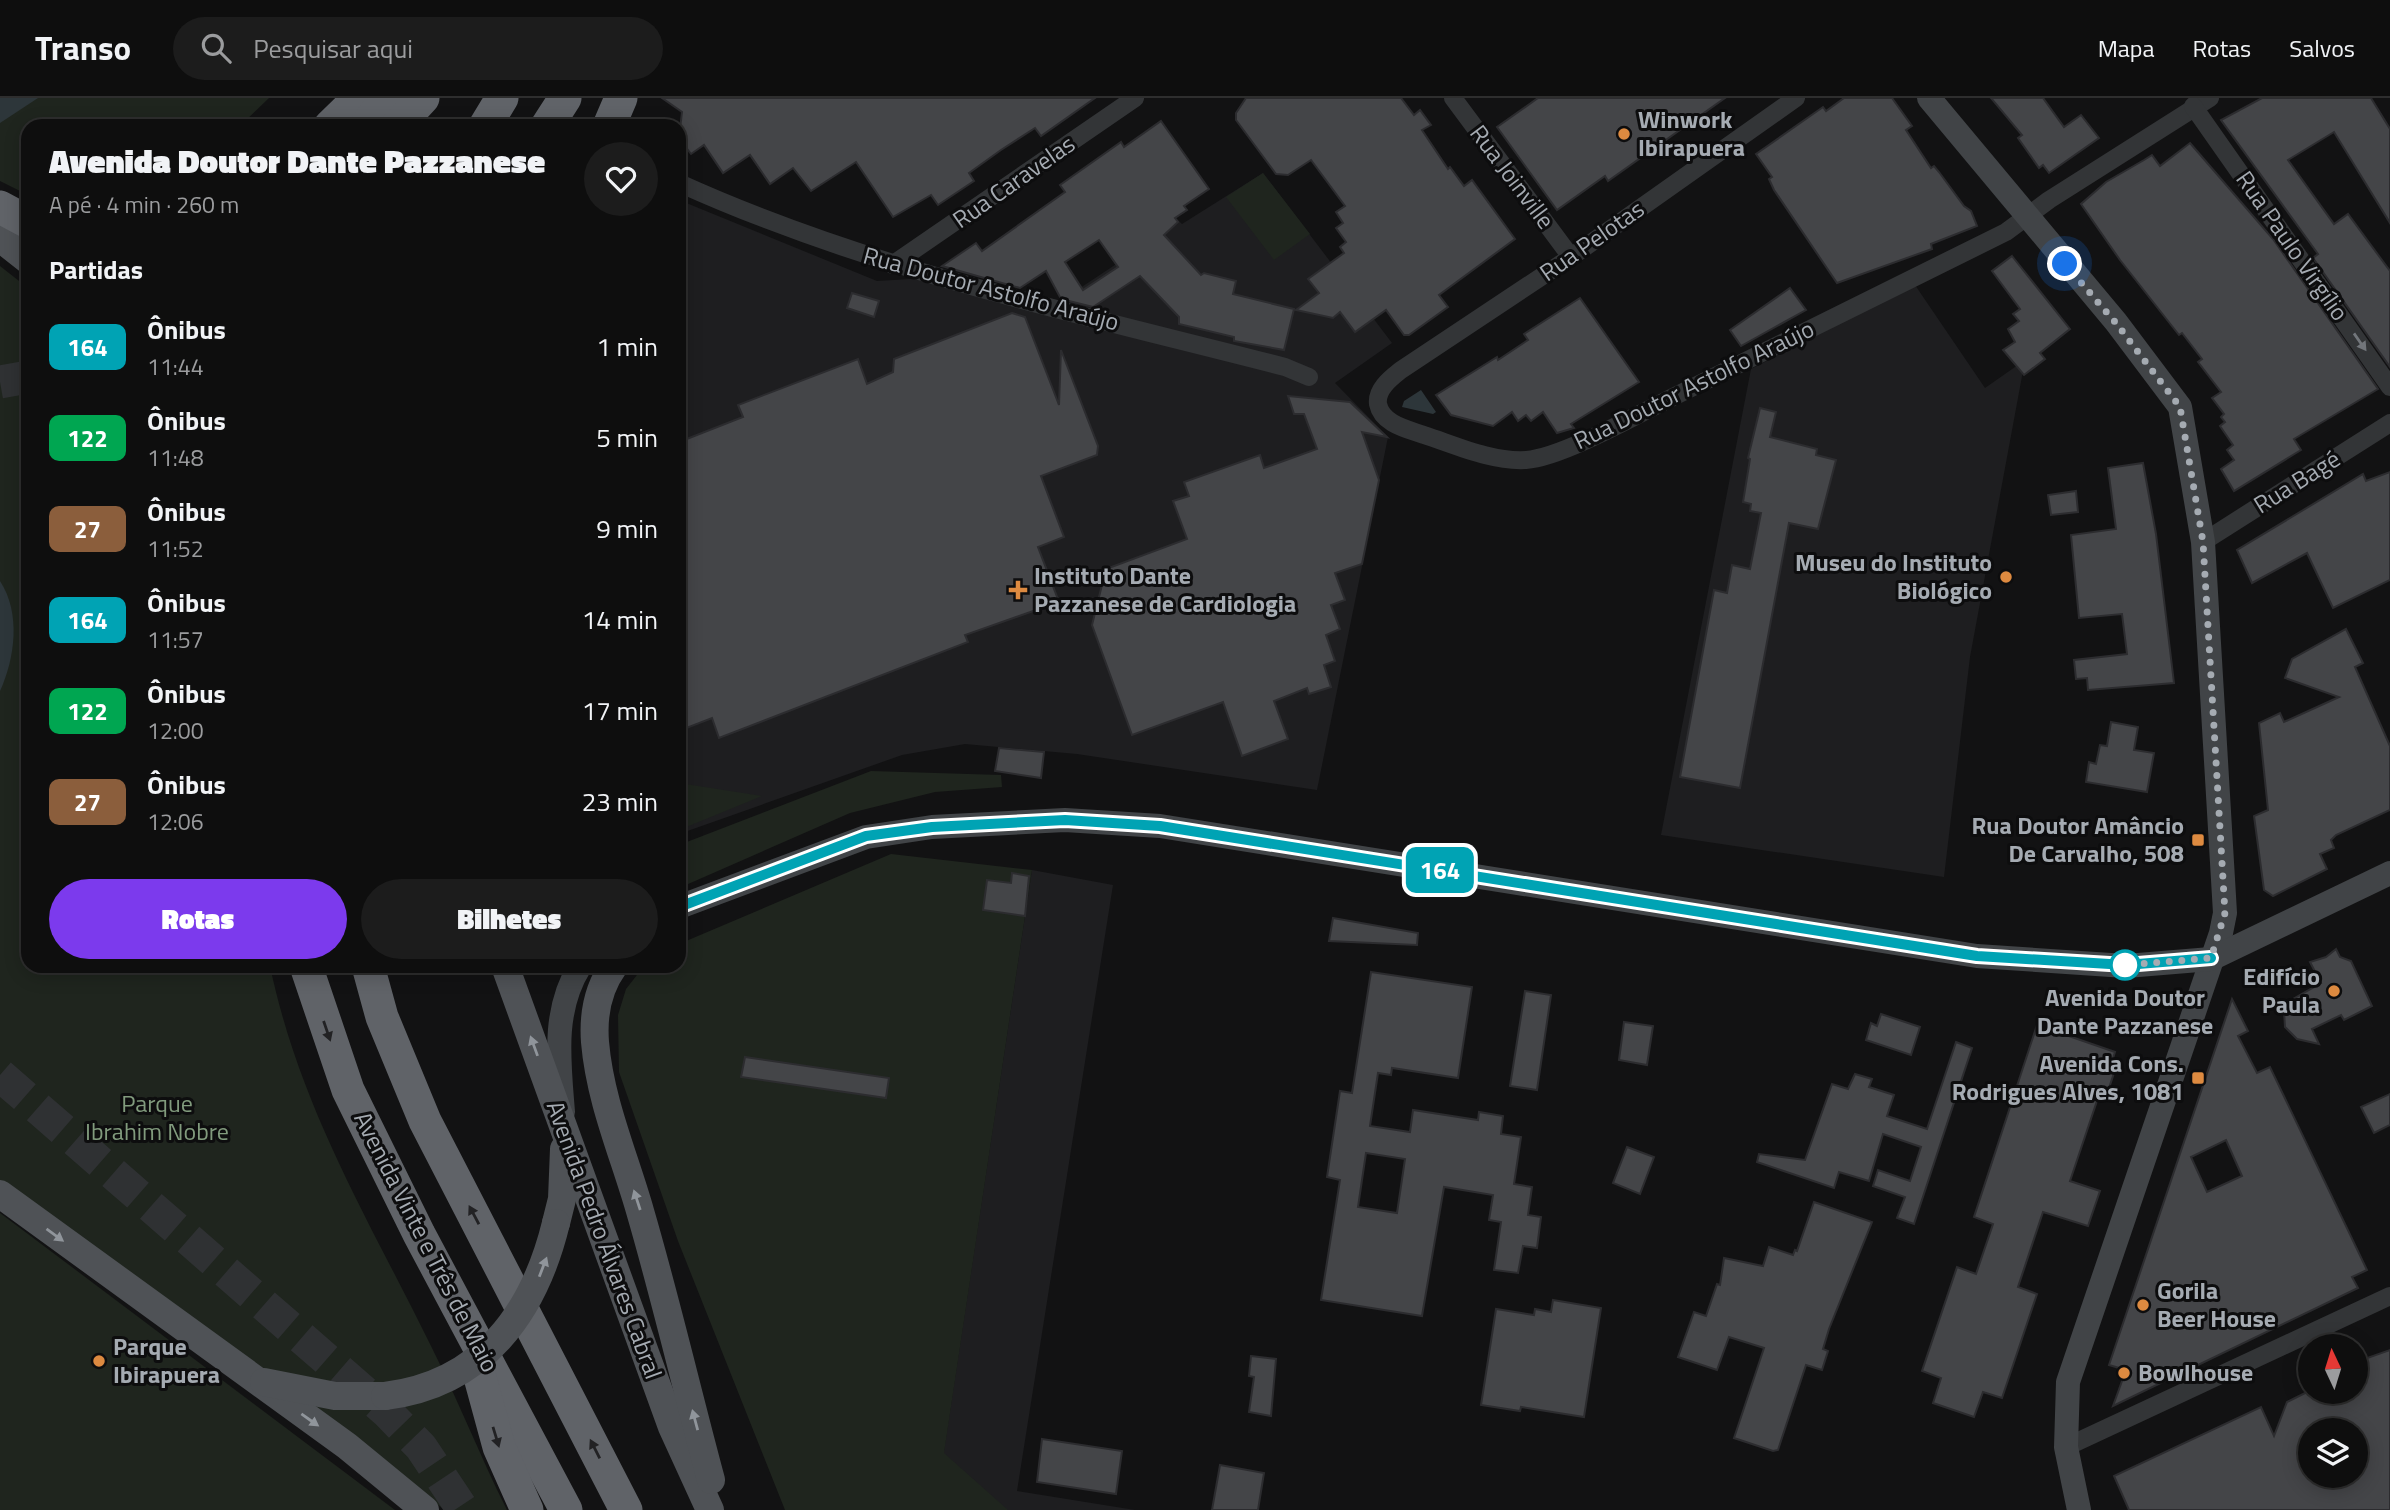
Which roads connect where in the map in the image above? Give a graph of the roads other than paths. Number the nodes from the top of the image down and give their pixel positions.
1 (359, 98) edge
2 (386, 98) edge
3 (423, 98) edge
4 (502, 98) edge
5 (565, 98) edge
6 (1135, 98) edge
7 (1452, 98) edge
8 (1796, 98) edge
9 (1930, 98) edge
10 (2210, 98) edge
11 (2193, 106) junction
12 (337, 119) edge
13 (371, 119) edge
14 (404, 119) edge
15 (489, 119) edge
16 (552, 119) edge
17 (686, 186) edge
18 (0, 207) edge
19 (2027, 216) junction
20 (21, 218) edge
21 (0, 238) edge
22 (21, 254) edge
23 (1572, 257) junction
24 (892, 265) junction
25 (1309, 377) dead end
26 (1387, 381) joint
27 (2390, 387) edge
28 (2390, 423) edge
29 (2203, 542) junction
30 (2390, 873) edge
31 (686, 904) edge
32 (2211, 958) junction
33 (308, 973) edge
34 (370, 973) edge
35 (508, 973) edge
36 (577, 973) edge
37 (610, 973) edge
38 (565, 1133) junction
39 (0, 1194) edge
40 (2390, 1296) edge
41 (467, 1323) junction
42 (254, 1380) junction
43 (2066, 1447) junction
44 (425, 1510) edge
45 (527, 1510) edge
46 (566, 1510) edge
47 (626, 1510) edge
48 (710, 1510) edge
49 (719, 1510) edge
50 (2079, 1510) edge

1 - 12 highway
2 - 13 highway
3 - 14 highway
4 - 15 highway
5 - 16 highway
6 - 24 street, Rua Caravelas
7 - 23 street, Rua Joinville
8 - 23 street, Rua Pelotas
9 - 19 street
10 - 11 street
11 - 19 street
11 -> 27 street, Rua Paulo Virgílio
17 - 24 street, Rua Doutor Astolfo Araújo
18 - 20 highway
19 - 26 street, Rua Doutor Astolfo Araújo
19 - 29 street
21 - 22 main road
23 - 26 street, Rua Pelotas
24 - 25 street, Rua Doutor Astolfo Araújo
28 - 29 street, Rua Bagé
29 - 32 street
30 - 32 street
31 - 32 street
32 - 43 street
33 -> 41 highway, Avenida Vinte e Três de Maio
47 -> 34 highway
38 -> 35 main road, Avenida Pedro Álvares Cabral
36 - 38 street
49 -> 37 main road
42 -> 38 main road, bridge
38 - 48 main road, Avenida Pedro Álvares Cabral
39 -> 42 main road
40 - 43 street
41 -> 45 highway
41 - 46 highway, Avenida Vinte e Três de Maio
42 -> 44 main road
43 - 50 street

